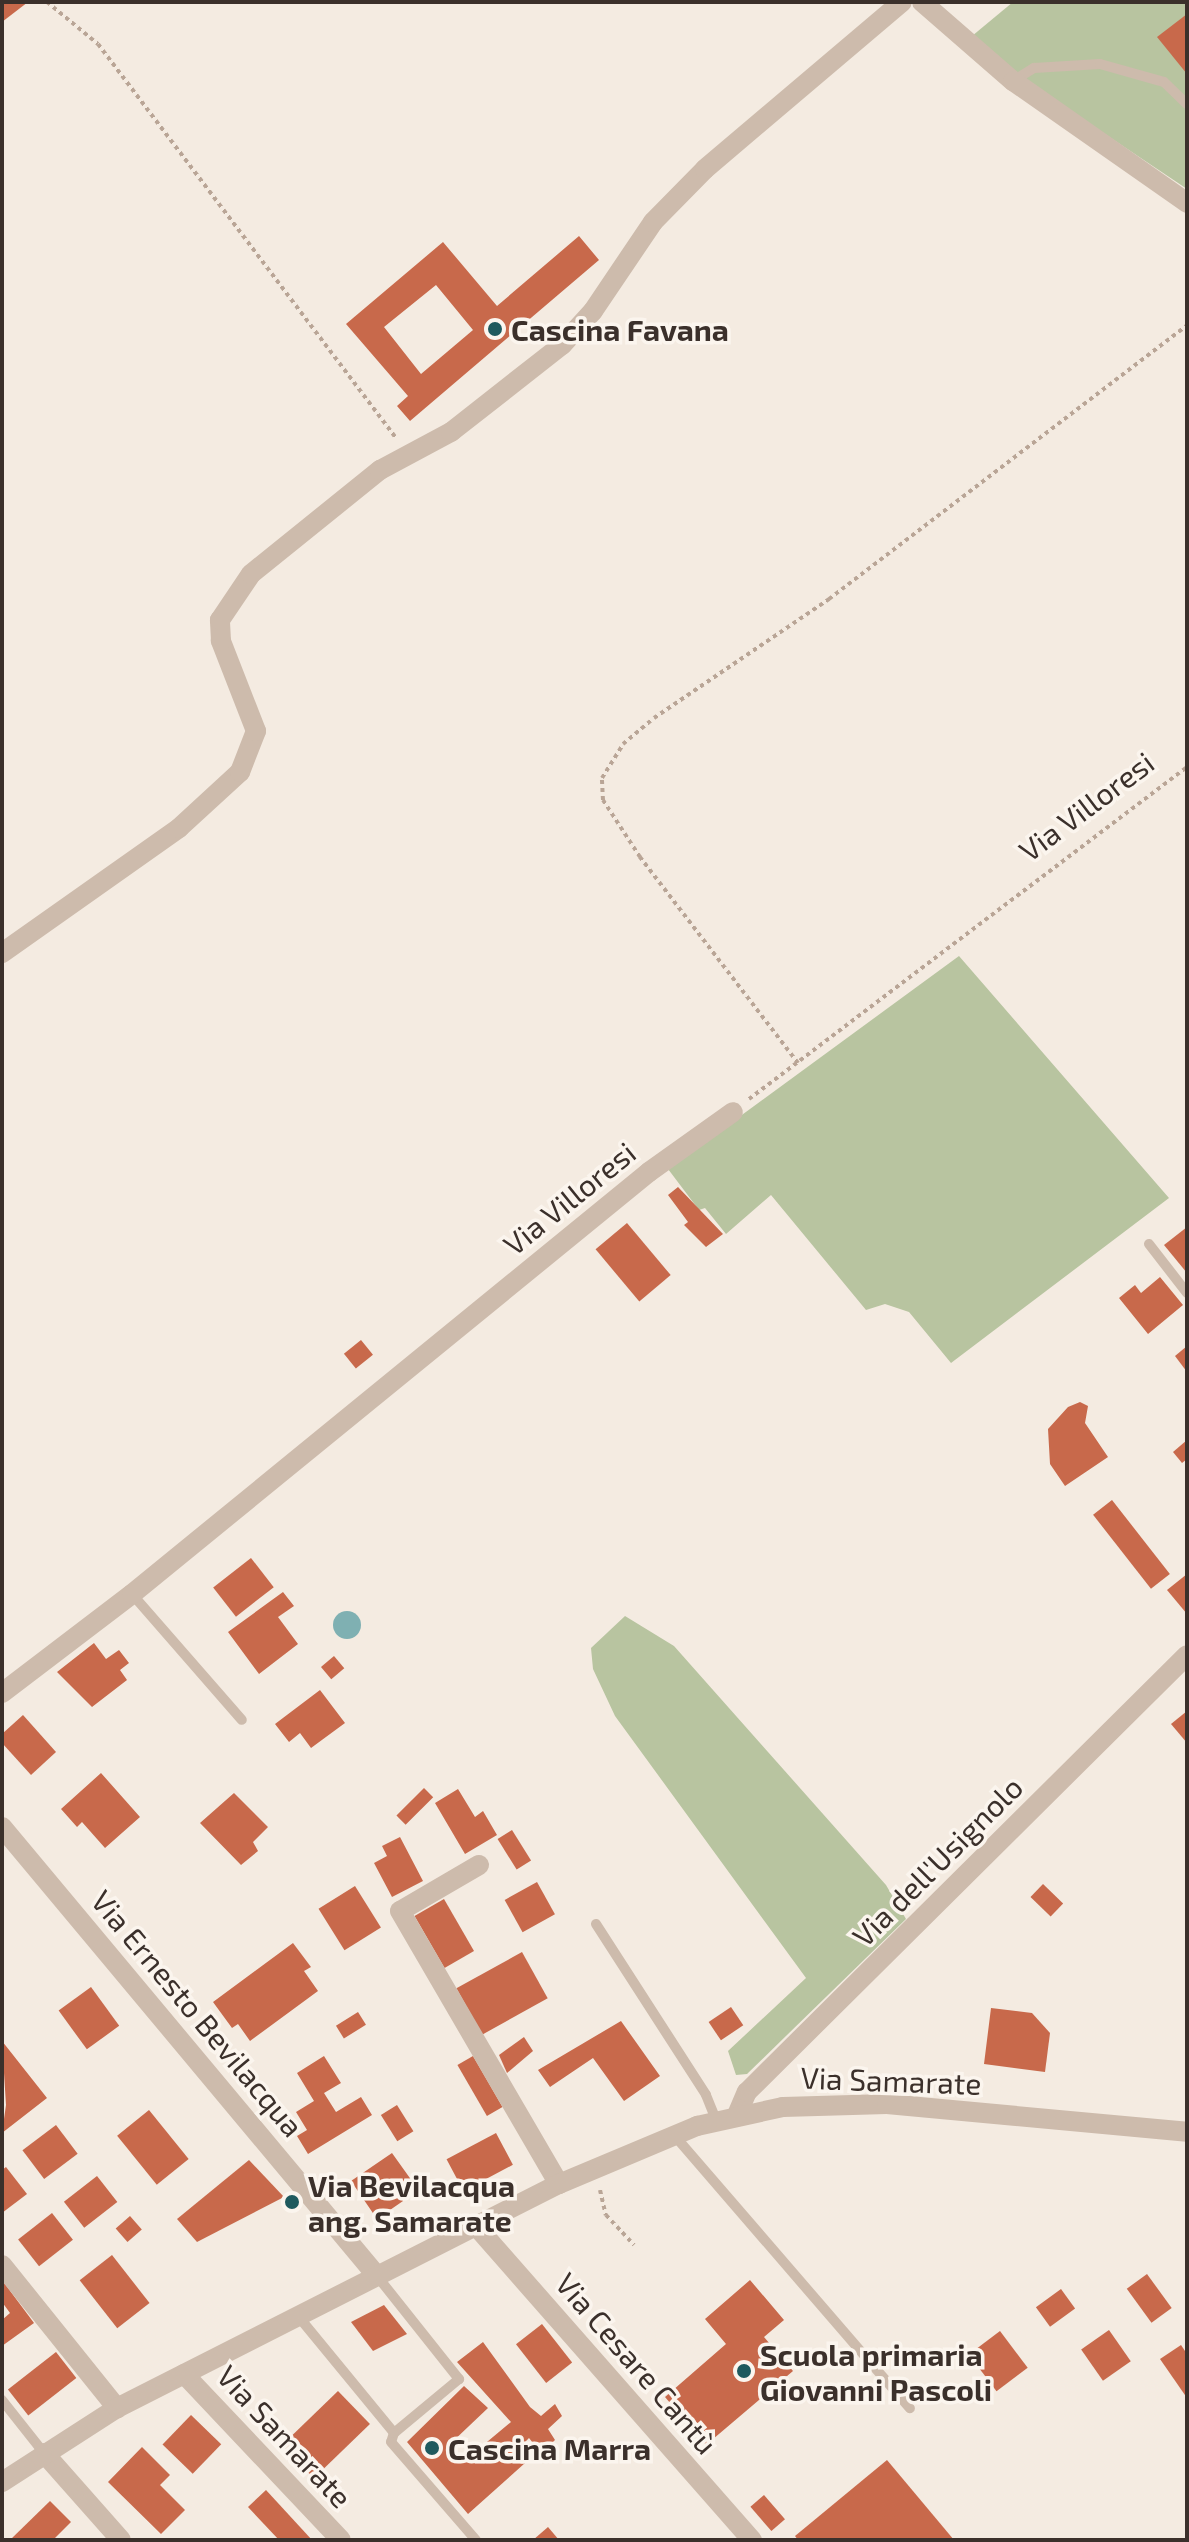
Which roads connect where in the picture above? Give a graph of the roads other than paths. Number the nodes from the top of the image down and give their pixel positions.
1 (902, 2) edge
2 (922, 2) edge
3 (1013, 81) junction
4 (1187, 104) edge
5 (1187, 203) edge
6 (2, 953) edge
7 (733, 1112) road end
8 (1149, 1244) dead end
9 (1187, 1293) edge
10 (132, 1594) junction
11 (1187, 1655) edge
12 (2, 1693) edge
13 (242, 1720) dead end
14 (2, 1827) edge
15 (479, 1865) dead end
16 (596, 1924) dead end
17 (737, 2115) junction
18 (716, 2120) junction
19 (1187, 2132) edge
20 (673, 2134) junction
21 (559, 2184) junction
22 (476, 2226) junction
23 (2, 2265) edge
24 (377, 2276) junction
25 (298, 2316) junction
26 (184, 2374) junction
27 (2, 2400) edge
28 (117, 2408) junction
29 (910, 2408) dead end
30 (394, 2433) junction
31 (44, 2453) junction
32 (2, 2482) edge
33 (121, 2540) edge
34 (341, 2540) edge
35 (476, 2540) edge
36 (752, 2540) edge

1 - 6 street
2 - 3 street
3 - 4 lane
3 - 5 street
7 - 10 street, Via Villoresi
8 - 9 lane
10 - 12 street, Via Villoresi
10 - 13 lane
11 - 17 street, Via dell'Usignolo
14 - 24 street, Via Ernesto Bevilacqua
15 - 21 street
16 - 18 lane
17 - 18 street, Via Samarate
17 - 19 street, Via Samarate
18 - 20 street, Via Samarate
20 - 21 street, Via Samarate
20 - 29 lane
21 - 22 street, Via Samarate
22 - 24 street, Via Samarate
22 - 36 street, Via Cesare Cantù
23 - 28 street
24 - 25 street, Via Samarate
24 - 30 lane
25 - 26 street, Via Samarate
25 - 30 lane
26 - 28 street, Via Samarate
26 - 34 street, Via Samarate
27 - 31 lane
28 - 31 street, Via Samarate
30 - 35 lane
31 - 32 street, Via Samarate
31 - 33 street

